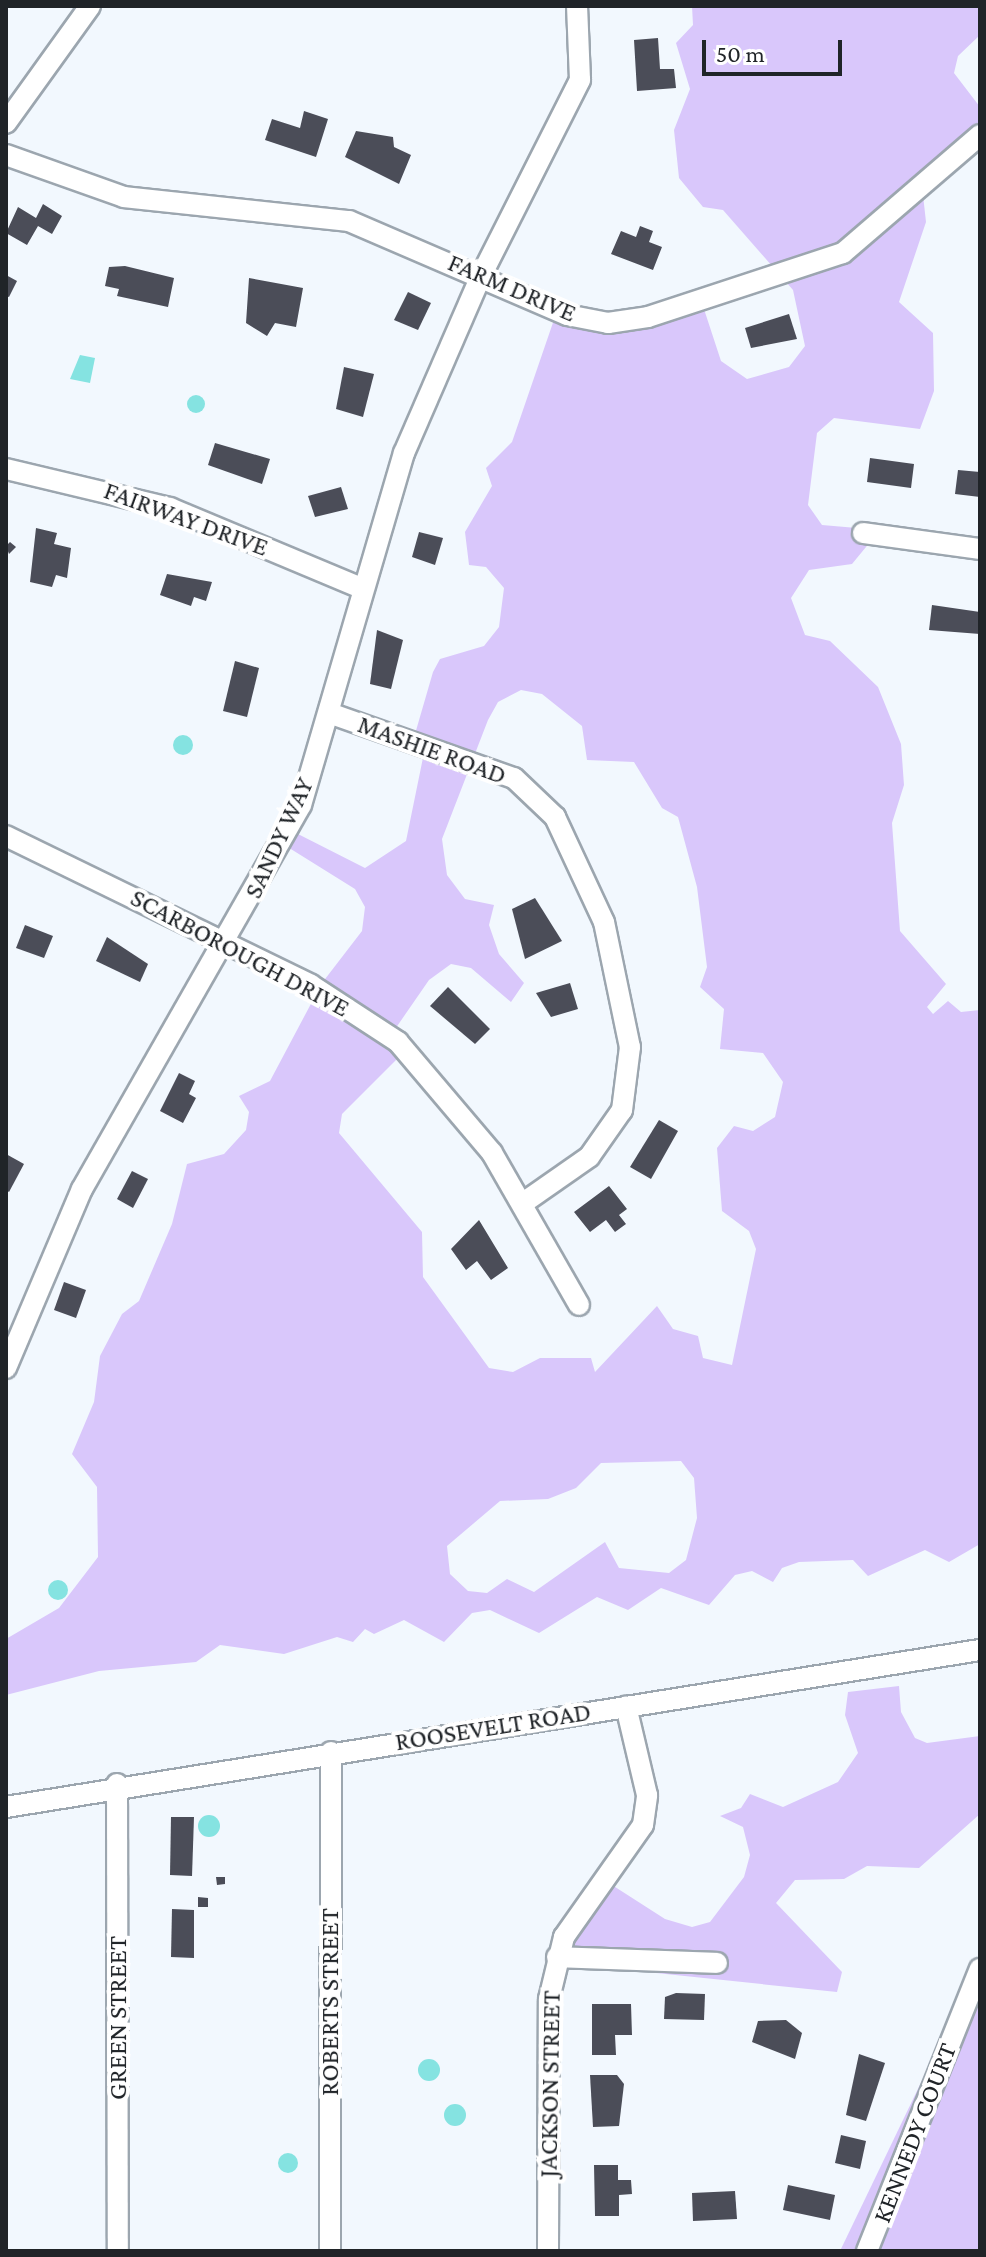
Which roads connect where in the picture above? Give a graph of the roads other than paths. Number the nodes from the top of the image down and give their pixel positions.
1 (90, 6) edge
2 (577, 6) edge
3 (6, 123) edge
4 (980, 135) edge
5 (6, 155) edge
6 (481, 276) junction
7 (6, 469) edge
8 (863, 533) dead end
9 (980, 549) edge
10 (361, 588) junction
11 (329, 713) junction
12 (6, 836) edge
13 (226, 943) junction
14 (523, 1203) junction
15 (579, 1305) dead end
16 (10, 1334) edge
17 (6, 1368) edge
18 (980, 1650) edge
19 (626, 1706) junction
20 (331, 1752) junction
21 (117, 1784) junction
22 (6, 1807) edge
23 (557, 1957) junction
24 (717, 1963) dead end
25 (980, 1969) edge
26 (118, 2251) edge
27 (330, 2251) edge
28 (548, 2251) edge
29 (867, 2251) edge

1 - 3 street
2 - 6 street, SANDY WAY
4 - 6 street, FARM DRIVE
5 - 6 street, FARM DRIVE
6 - 10 street, SANDY WAY
7 - 10 street, FAIRWAY DRIVE
8 - 9 street
10 - 11 street, SANDY WAY
11 - 13 street, SANDY WAY
11 - 14 street, MASHIE ROAD
12 - 13 street, SCARBOROUGH DRIVE
13 - 14 street, SCARBOROUGH DRIVE
13 - 16 street, SANDY WAY
14 - 15 street, SCARBOROUGH DRIVE
16 - 17 street, SANDY WAY
18 - 19 street, ROOSEVELT ROAD
19 - 20 street, ROOSEVELT ROAD
19 - 23 street, JACKSON STREET
20 - 21 street, ROOSEVELT ROAD
20 - 27 street, ROBERTS STREET
21 - 22 street, ROOSEVELT ROAD
21 - 26 street, GREEN STREET
23 - 24 street
23 - 28 street, JACKSON STREET
25 - 29 street, KENNEDY COURT

